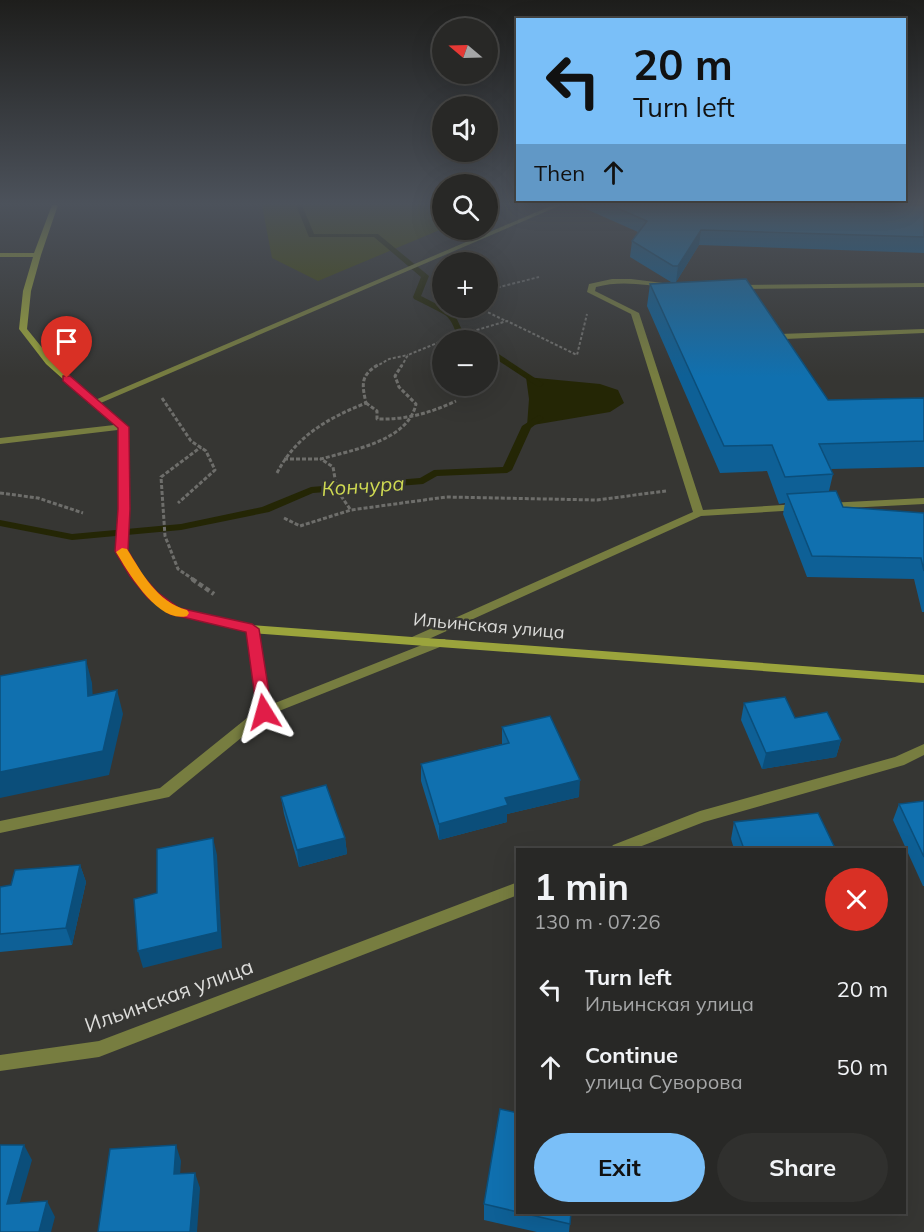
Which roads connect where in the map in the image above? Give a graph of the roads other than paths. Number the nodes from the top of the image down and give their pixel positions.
1 (35, 262) edge
2 (423, 262) edge
3 (680, 286) edge
4 (923, 286) edge
5 (724, 287) edge
6 (924, 331) edge
7 (792, 354) edge
8 (93, 403) junction
9 (123, 427) junction
10 (0, 441) edge
11 (924, 501) edge
12 (699, 513) junction
13 (252, 629) junction
14 (417, 640) junction
15 (441, 642) junction
16 (924, 679) edge
17 (264, 712) junction
18 (924, 749) edge
19 (0, 827) edge
20 (621, 848) edge
21 (516, 889) edge
22 (0, 1063) edge

1 - 8 main road
2 - 8 street
3 - 12 street
4 - 5 street
6 - 7 street
8 - 9 main road
9 - 10 street
9 - 13 main road, Ильинская улица
11 - 12 street
12 - 14 street
13 - 14 main road, Ильинская улица
13 - 17 street
14 - 15 main road, Ильинская улица
15 - 16 main road, Ильинская улица
15 - 17 street
17 - 19 street
18 - 20 street
21 - 22 street, Ильинская улица

